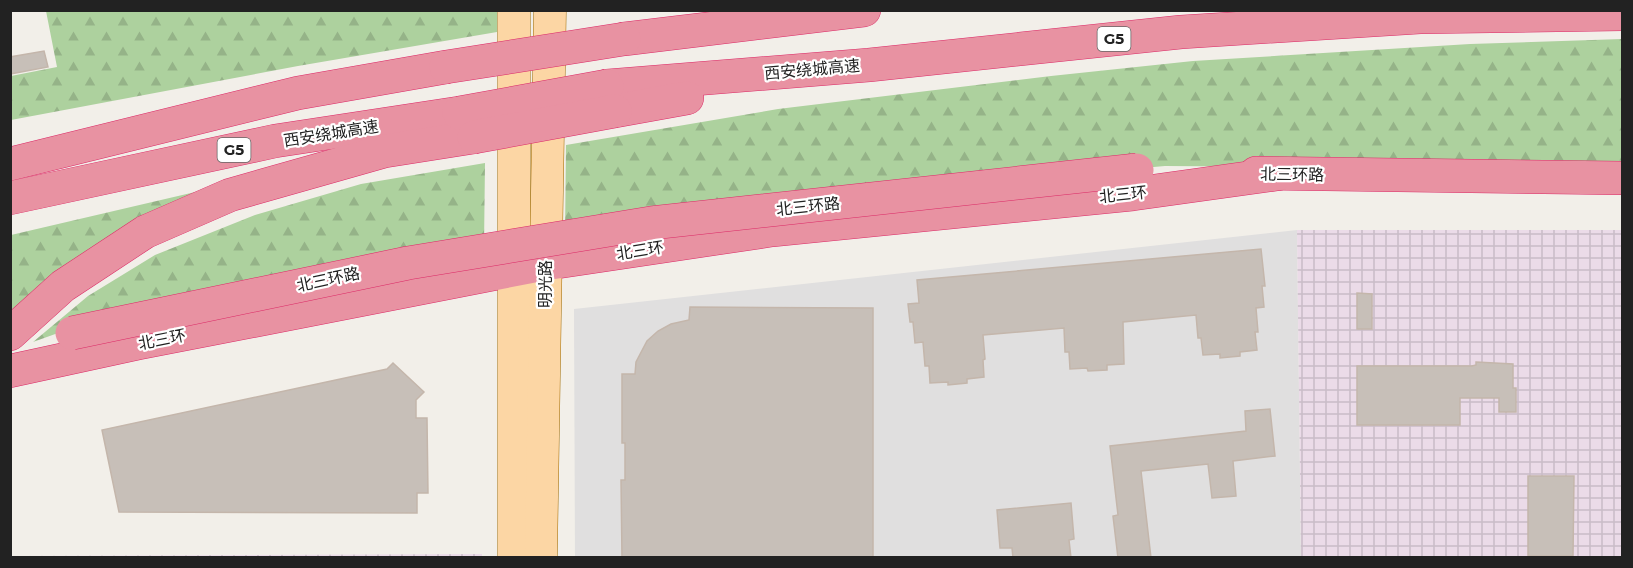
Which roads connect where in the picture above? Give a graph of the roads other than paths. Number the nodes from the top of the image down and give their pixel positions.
1 (514, 10) edge
2 (550, 10) edge
3 (864, 10) edge
4 (1623, 14) edge
5 (176, 122) junction
6 (466, 125) junction
7 (10, 147) edge
8 (10, 164) edge
9 (1277, 174) junction
10 (1623, 178) edge
11 (10, 198) edge
12 (544, 264) junction
13 (513, 271) junction
14 (10, 334) edge
15 (10, 364) edge
16 (10, 371) edge
17 (514, 558) edge
18 (541, 558) edge

1 - 13 main road, 明光路
2 - 12 main road, 明光路
3 - 5 highway, bridge
4 - 6 highway, 西安绕城高速 / G5, bridge
5 - 7 highway
5 - 8 highway
6 - 11 highway, 西安绕城高速 / G5
6 - 14 highway
9 - 10 highway, 北三环路
9 - 12 highway, 北三环
9 - 15 highway, 北三环路, bridge
12 - 13 highway, 北三环
12 - 18 main road, 明光路
13 - 16 highway, 北三环
13 - 17 main road, 明光路

